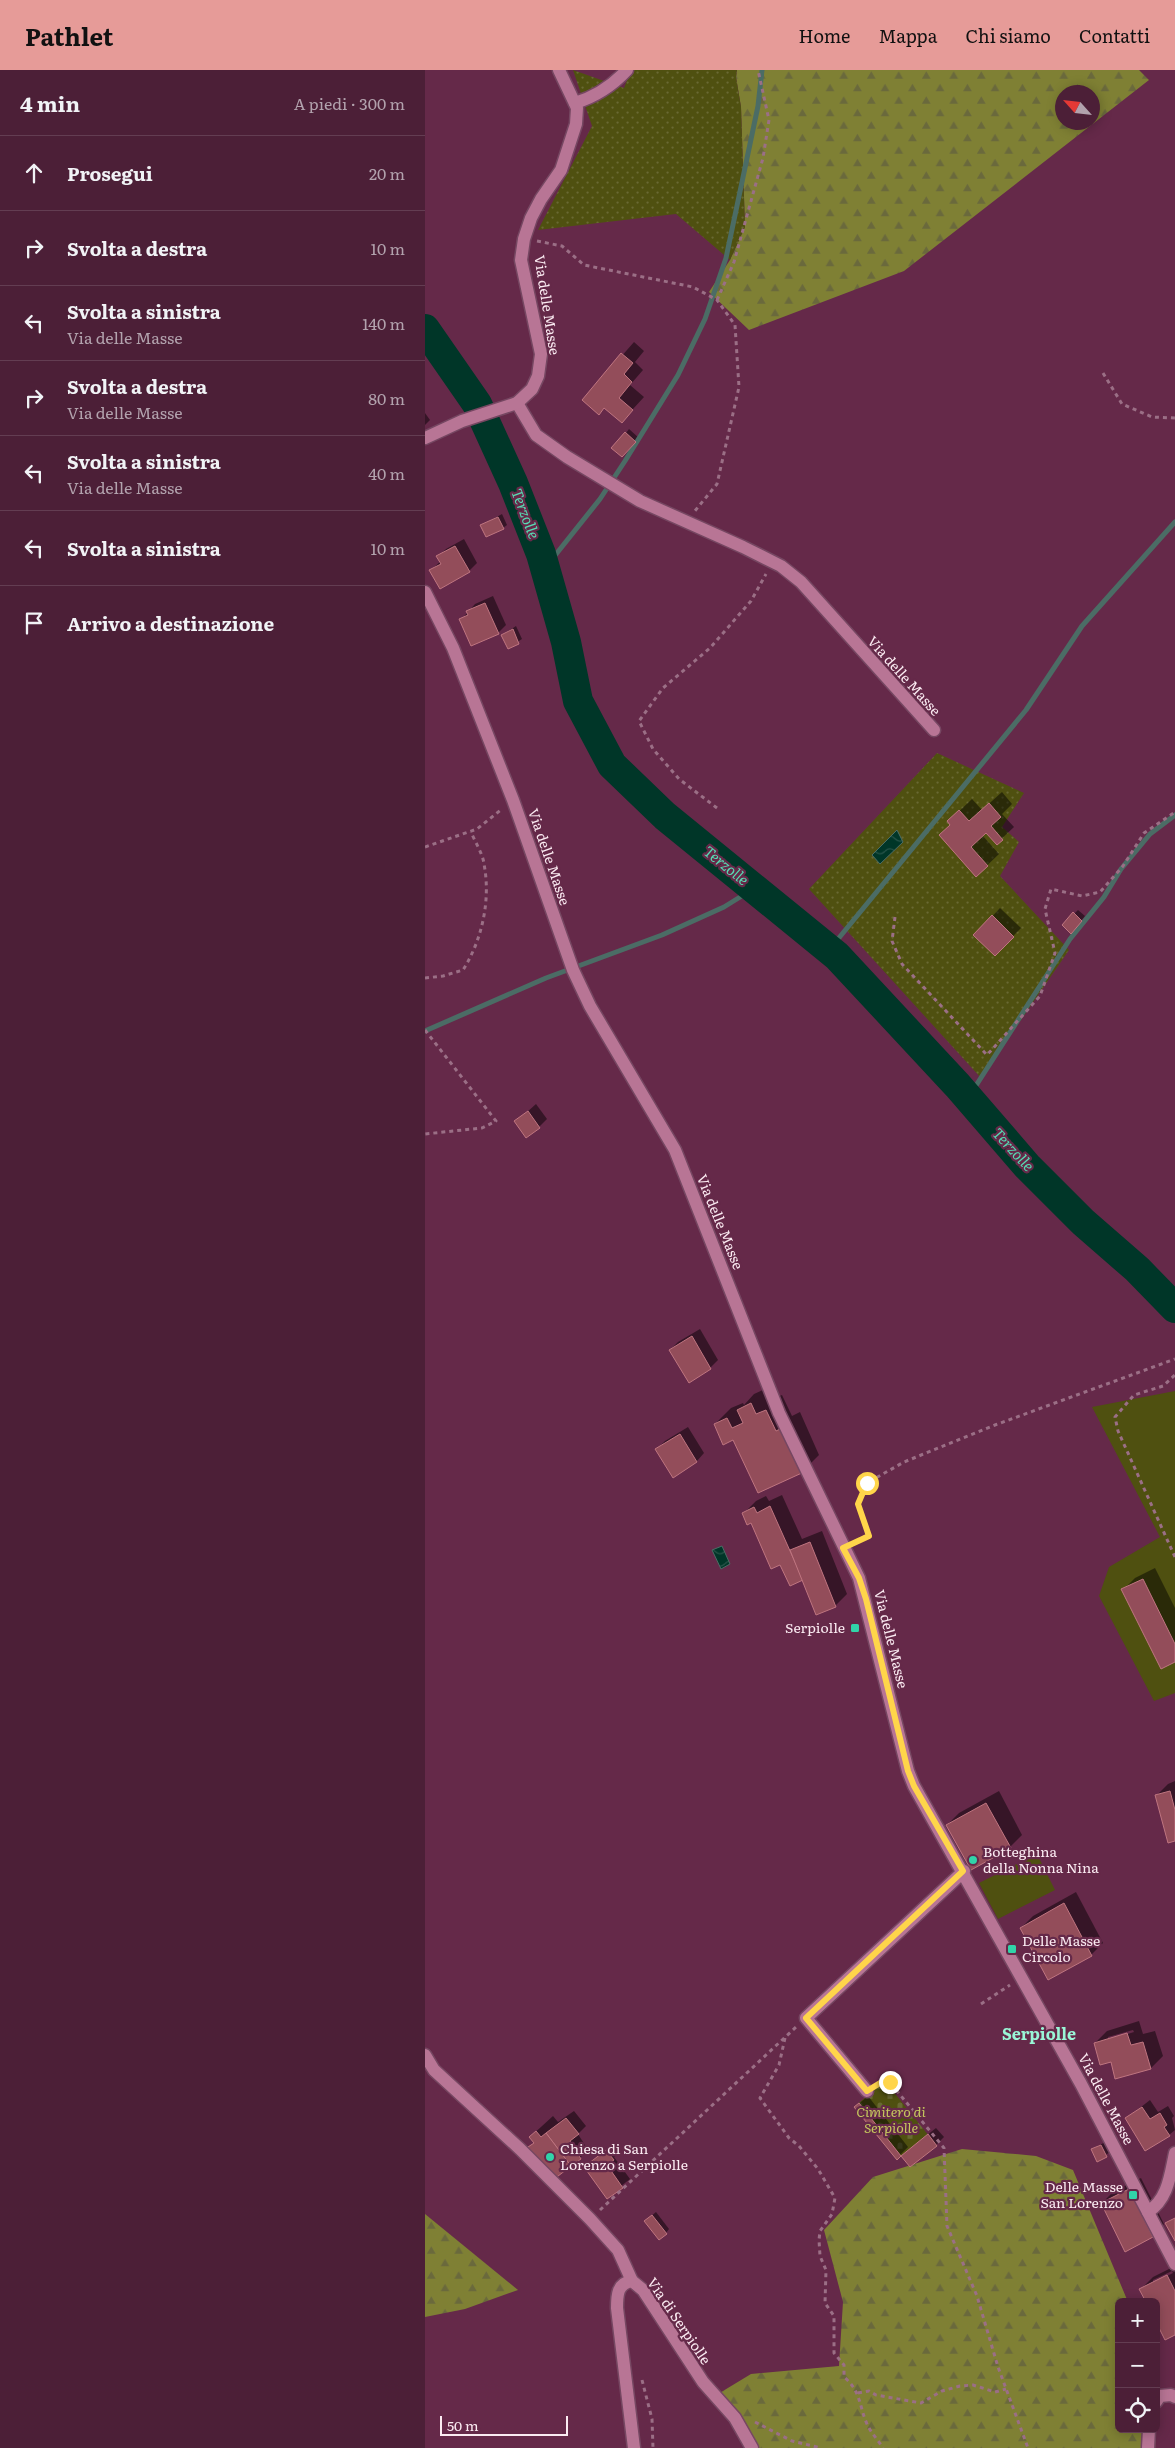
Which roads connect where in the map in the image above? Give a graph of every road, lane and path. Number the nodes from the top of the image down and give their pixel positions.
1 (559, 70) edge
2 (627, 70) edge
3 (759, 70) edge
4 (575, 103) junction
5 (524, 239) junction
6 (717, 300) junction
7 (1103, 373) dead end
8 (514, 404) junction
9 (1175, 418) edge
10 (425, 438) edge
11 (686, 521) junction
12 (761, 556) junction
13 (425, 592) edge
14 (934, 730) dead end
15 (513, 800) junction
16 (717, 808) dead end
17 (1175, 812) edge
18 (471, 832) junction
19 (425, 847) edge
20 (895, 917) dead end
21 (425, 978) edge
22 (425, 1030) edge
23 (425, 1134) edge
24 (1175, 1359) edge
25 (1175, 1375) edge
26 (843, 1548) junction
27 (1175, 1557) edge
28 (963, 1871) junction
29 (1005, 1988) dead end
30 (981, 2004) dead end
31 (806, 2018) junction
32 (785, 2038) junction
33 (425, 2055) edge
34 (867, 2091) joint
35 (1175, 2153) edge
36 (1148, 2212) junction
37 (590, 2219) junction
38 (1175, 2264) edge
39 (632, 2281) junction
40 (1006, 2390) junction
41 (858, 2393) junction
42 (1160, 2396) edge
43 (1175, 2397) edge
44 (735, 2418) junction
45 (1149, 2433) edge
46 (633, 2448) edge
47 (752, 2448) edge
48 (821, 2448) edge
49 (883, 2448) edge
50 (1028, 2448) edge
51 (1148, 2448) edge

1 - 4 street, Via delle Masse
2 - 4 street
3 - 6 path
4 - 5 street, Via delle Masse
5 - 6 path
5 - 8 street, Via delle Masse
6 - 11 path
7 - 9 path
8 - 10 street, Via delle Masse
8 - 11 street, Via delle Masse
11 - 12 street, Via delle Masse
12 - 14 street, Via delle Masse
12 - 16 path
13 - 15 street, Via delle Masse
15 - 18 path
15 - 26 street, Via delle Masse
17 - 20 path
18 - 19 path
18 - 21 path
22 - 23 path
24 - 26 path
25 - 27 path
26 - 28 street, Via delle Masse
28 - 31 street
28 - 36 street, Via delle Masse
29 - 30 path
31 - 32 path
31 - 34 street
32 - 37 path
32 - 41 path
33 - 37 street
34 - 40 path
35 - 36 street
36 - 38 street, Via delle Masse
37 - 39 street
39 - 44 street, Via di Serpiolle
39 - 46 street, Via di Serpiolle
40 - 41 path
40 - 50 path
41 - 49 path
42 - 43 street
44 - 47 street, Via di Serpiolle
44 - 48 path
45 - 51 street

